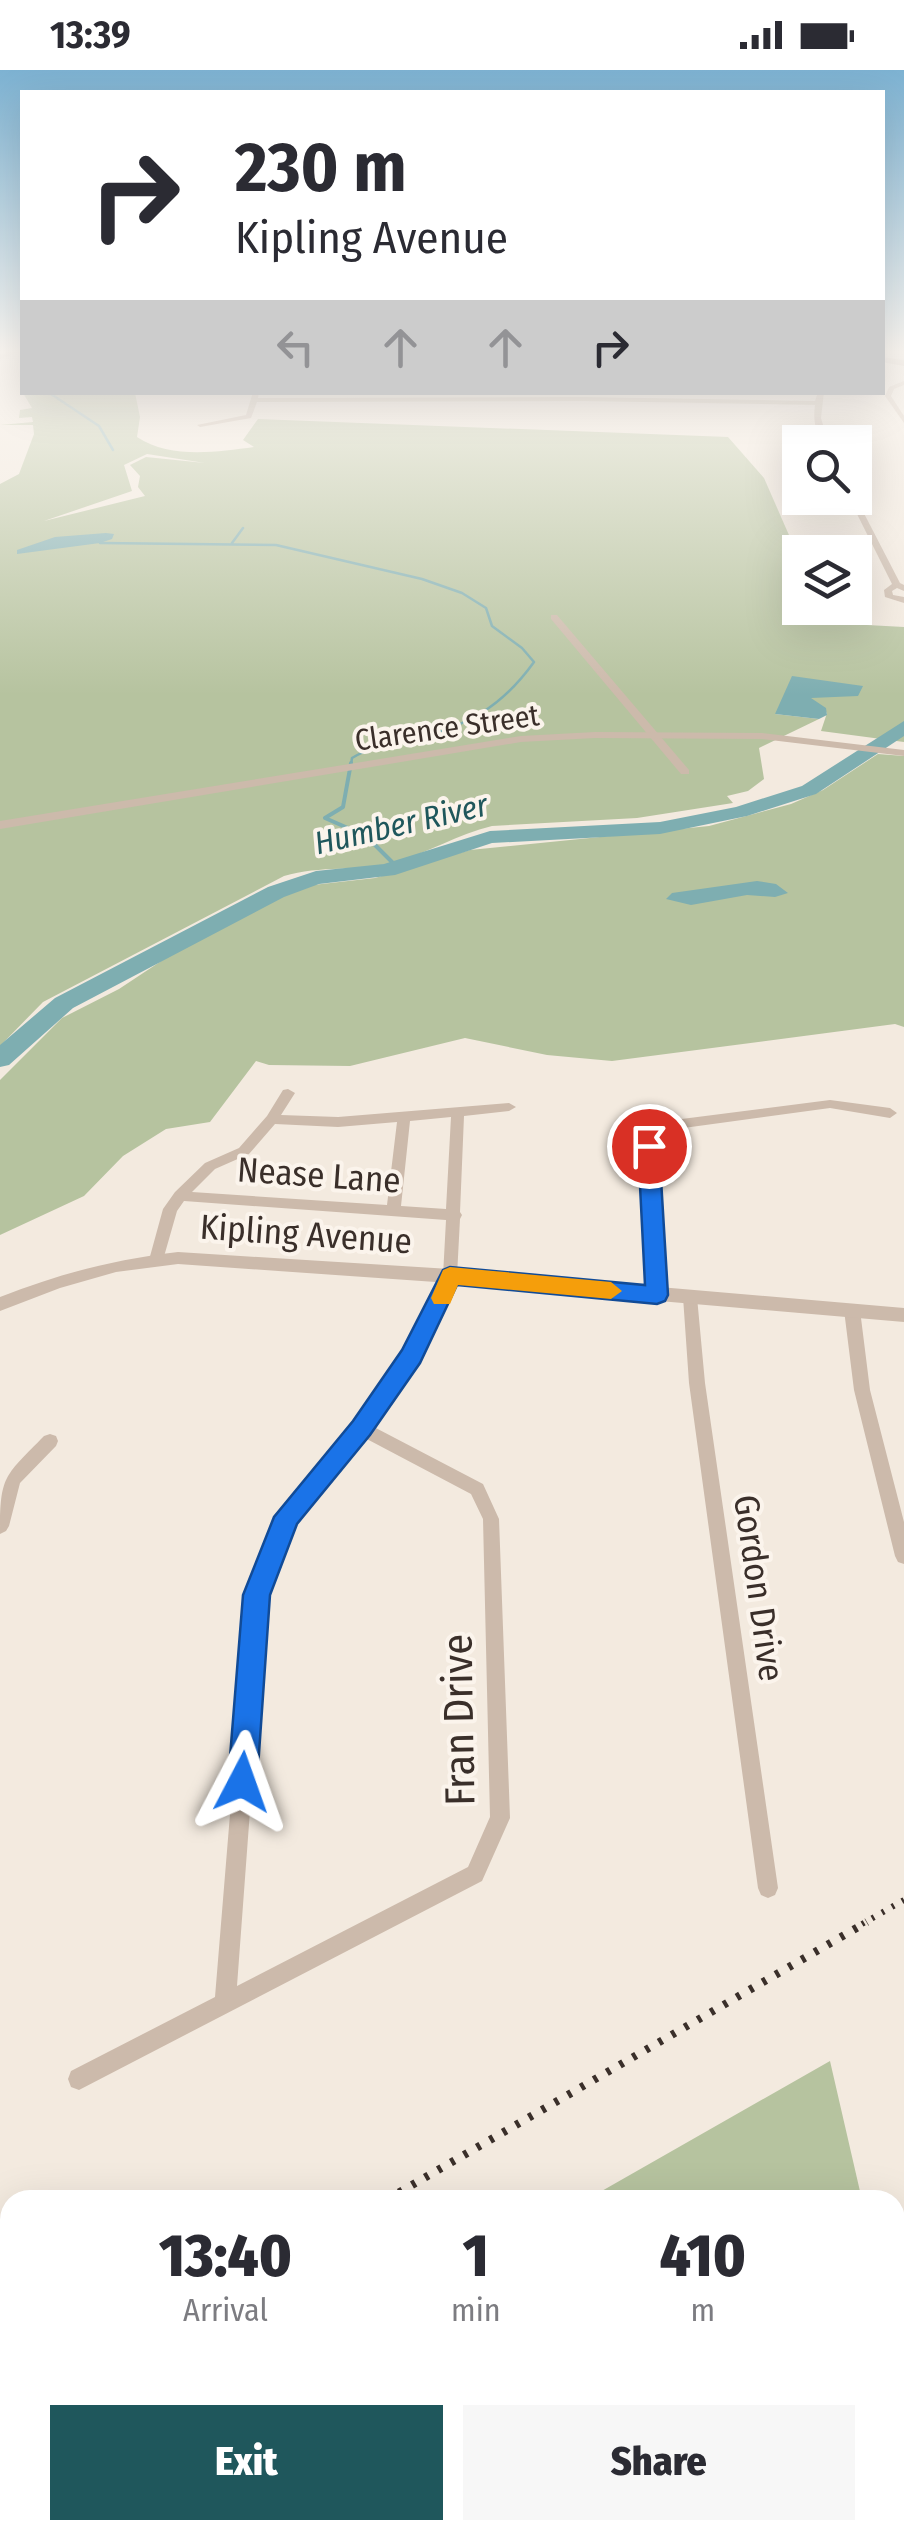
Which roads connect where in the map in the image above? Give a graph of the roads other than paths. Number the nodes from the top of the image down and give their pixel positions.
1 (862, 515) edge
2 (901, 587) edge
3 (904, 600) edge
4 (554, 617) dead end
5 (651, 736) junction
6 (898, 752) edge
7 (685, 772) dead end
8 (0, 825) edge
9 (288, 1092) dead end
10 (509, 1107) dead end
11 (458, 1112) junction
12 (890, 1112) dead end
13 (404, 1117) junction
14 (272, 1119) junction
15 (180, 1196) junction
16 (393, 1210) junction
17 (455, 1215) junction
18 (156, 1260) junction
19 (450, 1276) junction
20 (657, 1295) junction
21 (690, 1297) junction
22 (0, 1304) edge
23 (852, 1310) junction
24 (904, 1315) edge
25 (361, 1428) junction
26 (50, 1442) dead end
27 (0, 1526) edge
28 (904, 1556) edge
29 (768, 1888) dead end
30 (225, 2005) junction
31 (79, 2079) dead end

1 - 2 street
2 - 3 street
4 - 5 street
5 - 6 street, Clarence Street
5 - 7 street
5 - 8 street, Clarence Street
9 - 14 street
10 - 11 street
11 - 13 street
11 - 17 street
12 - 20 street
13 - 14 street
13 - 16 street
14 - 15 street
15 - 16 street, Nease Lane
15 - 18 street
16 - 17 street, Nease Lane
17 - 19 street
18 - 19 street, Kipling Avenue
18 - 22 street, Kipling Avenue
19 - 20 street, Kipling Avenue
19 - 25 street
20 - 21 street, Kipling Avenue
21 - 23 street, Kipling Avenue
21 - 29 street, Gordon Drive
23 - 24 street, Kipling Avenue
23 - 28 street
25 - 30 street
25 - 30 street, Fran Drive
26 - 27 street
30 - 31 street, Fran Drive

